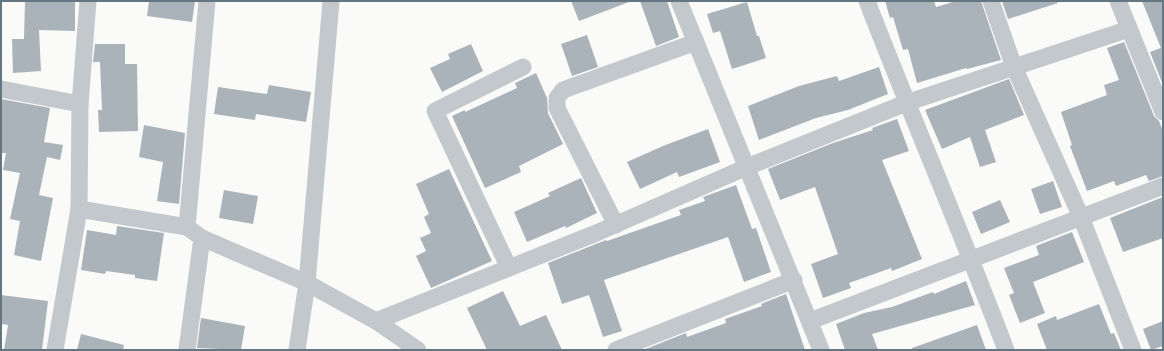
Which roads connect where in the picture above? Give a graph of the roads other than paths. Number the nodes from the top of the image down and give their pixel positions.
1 (88, 1) edge
2 (207, 1) edge
3 (331, 1) edge
4 (679, 1) edge
5 (867, 1) edge
6 (991, 1) edge
7 (1118, 1) edge
8 (1129, 29) junction
9 (696, 42) junction
10 (523, 67) dead end
11 (1014, 67) junction
12 (1, 89) edge
13 (906, 103) junction
14 (80, 104) junction
15 (1163, 112) edge
16 (747, 167) junction
17 (1163, 186) edge
18 (79, 209) junction
19 (1081, 217) junction
20 (616, 225) junction
21 (187, 227) junction
22 (202, 238) junction
23 (972, 258) junction
24 (509, 268) junction
25 (794, 280) junction
26 (307, 284) junction
27 (376, 321) junction
28 (810, 321) junction
29 (55, 350) edge
30 (187, 350) edge
31 (297, 350) edge
32 (418, 350) edge
33 (616, 350) edge
34 (821, 350) edge
35 (1006, 350) edge
36 (1133, 350) edge

1 - 14 street
2 - 21 street
3 - 26 street
4 - 9 street
5 - 13 street
6 - 11 street
7 - 8 street
8 - 11 street
8 - 15 street
9 - 16 street
9 - 20 street
10 - 24 street
11 - 13 street
11 - 19 street
12 - 14 street
13 - 16 street
13 - 23 street
14 - 18 street
16 - 20 street
16 - 25 street
17 - 19 street
18 - 21 street
18 - 29 street
19 - 23 street
19 - 36 street
20 - 24 street
21 - 22 street
22 - 26 street
22 - 30 street
23 - 28 street
23 - 35 street
24 - 27 street
25 - 28 street
25 - 33 street
26 - 27 street
26 - 31 street
27 - 32 street
28 - 34 street

